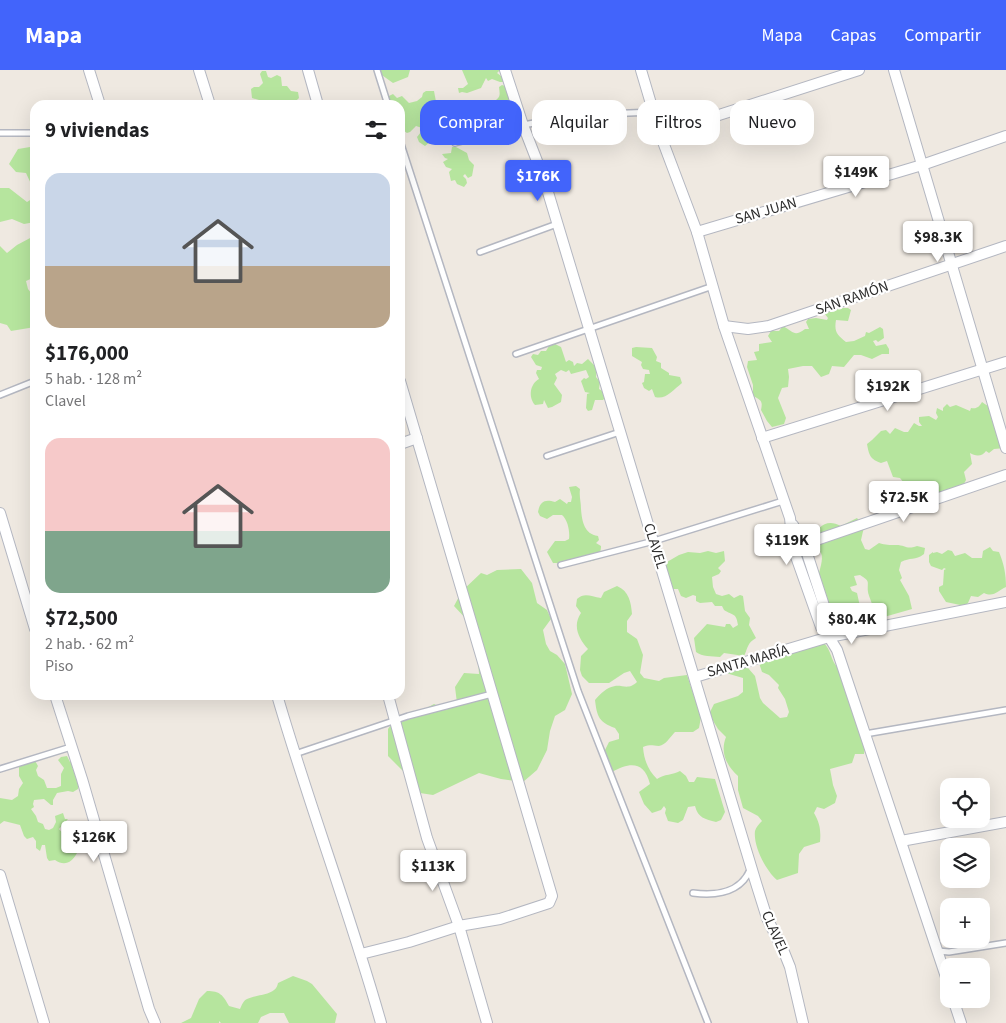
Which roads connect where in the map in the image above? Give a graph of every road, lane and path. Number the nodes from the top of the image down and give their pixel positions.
1 (89, 70) edge
2 (199, 70) edge
3 (308, 70) edge
4 (377, 70) edge
5 (505, 70) edge
6 (641, 70) edge
7 (858, 70) edge
8 (894, 70) edge
9 (98, 100) edge
10 (208, 100) edge
11 (317, 100) edge
12 (386, 100) edge
13 (650, 100) edge
14 (637, 113) edge
15 (720, 115) edge
16 (523, 125) junction
17 (0, 133) edge
18 (30, 133) edge
19 (1006, 136) edge
20 (664, 145) edge
21 (405, 156) edge
22 (922, 166) junction
23 (557, 224) junction
24 (697, 232) junction
25 (1006, 246) edge
26 (480, 252) dead end
27 (951, 264) junction
28 (713, 286) junction
29 (724, 326) junction
30 (590, 329) junction
31 (516, 354) dead end
32 (1006, 362) edge
33 (983, 369) junction
34 (30, 383) edge
35 (0, 396) edge
36 (405, 398) edge
37 (621, 432) junction
38 (417, 438) junction
39 (762, 438) junction
40 (405, 442) edge
41 (1006, 448) edge
42 (547, 456) dead end
43 (1006, 475) edge
44 (783, 501) junction
45 (0, 513) edge
46 (654, 541) junction
47 (799, 546) junction
48 (561, 564) dead end
49 (1006, 602) edge
50 (30, 612) edge
51 (830, 637) junction
52 (694, 677) junction
53 (492, 694) junction
54 (57, 700) edge
55 (279, 700) edge
56 (389, 700) edge
57 (1006, 710) edge
58 (395, 721) junction
59 (865, 734) junction
60 (71, 747) junction
61 (295, 754) junction
62 (0, 769) edge
63 (1006, 822) edge
64 (901, 840) junction
65 (751, 867) junction
66 (0, 875) edge
67 (693, 893) dead end
68 (458, 926) junction
69 (1006, 943) edge
70 (938, 952) junction
71 (361, 954) junction
72 (940, 958) edge
73 (956, 1008) edge
74 (44, 1023) edge
75 (155, 1023) edge
76 (380, 1023) edge
77 (486, 1023) edge
78 (708, 1023) edge
79 (803, 1023) edge
80 (961, 1023) edge

1 - 9 street
2 - 10 street
3 - 11 street
4 - 12 lane
5 - 16 street, CLAVEL
6 - 13 street
7 - 15 street
8 - 22 street
14 - 16 lane
16 - 23 street, CLAVEL
17 - 18 lane
19 - 22 street, SAN JUAN
20 - 24 street
21 - 78 lane
22 - 24 street, SAN JUAN
22 - 27 street
23 - 26 lane
23 - 30 street, CLAVEL
24 - 28 street
25 - 27 street, SAN RAMÓN
27 - 29 street, SAN RAMÓN
27 - 33 street
28 - 29 street
28 - 30 lane
29 - 39 street
30 - 31 lane
30 - 37 street, CLAVEL
32 - 33 street
33 - 39 street
33 - 41 street
34 - 35 lane
36 - 38 street
37 - 42 lane
37 - 46 street, CLAVEL
38 - 40 street
38 - 53 street
39 - 44 street
43 - 47 street
44 - 46 lane
44 - 47 street
45 - 50 street
46 - 48 lane
46 - 52 street, CLAVEL
47 - 51 street
49 - 51 street, SANTA MARÍA
51 - 52 street, SANTA MARÍA
51 - 59 street
52 - 65 street, CLAVEL
53 - 58 lane
53 - 68 street
54 - 60 street
55 - 61 street
56 - 58 street
57 - 59 lane
58 - 61 lane
58 - 68 street
59 - 64 street
60 - 62 lane
60 - 75 street
61 - 71 street
63 - 64 street
64 - 70 street
65 - 67 lane
65 - 79 street, CLAVEL
66 - 74 street
68 - 71 street
68 - 77 street
69 - 70 lane
70 - 72 street
71 - 76 street
73 - 80 street

